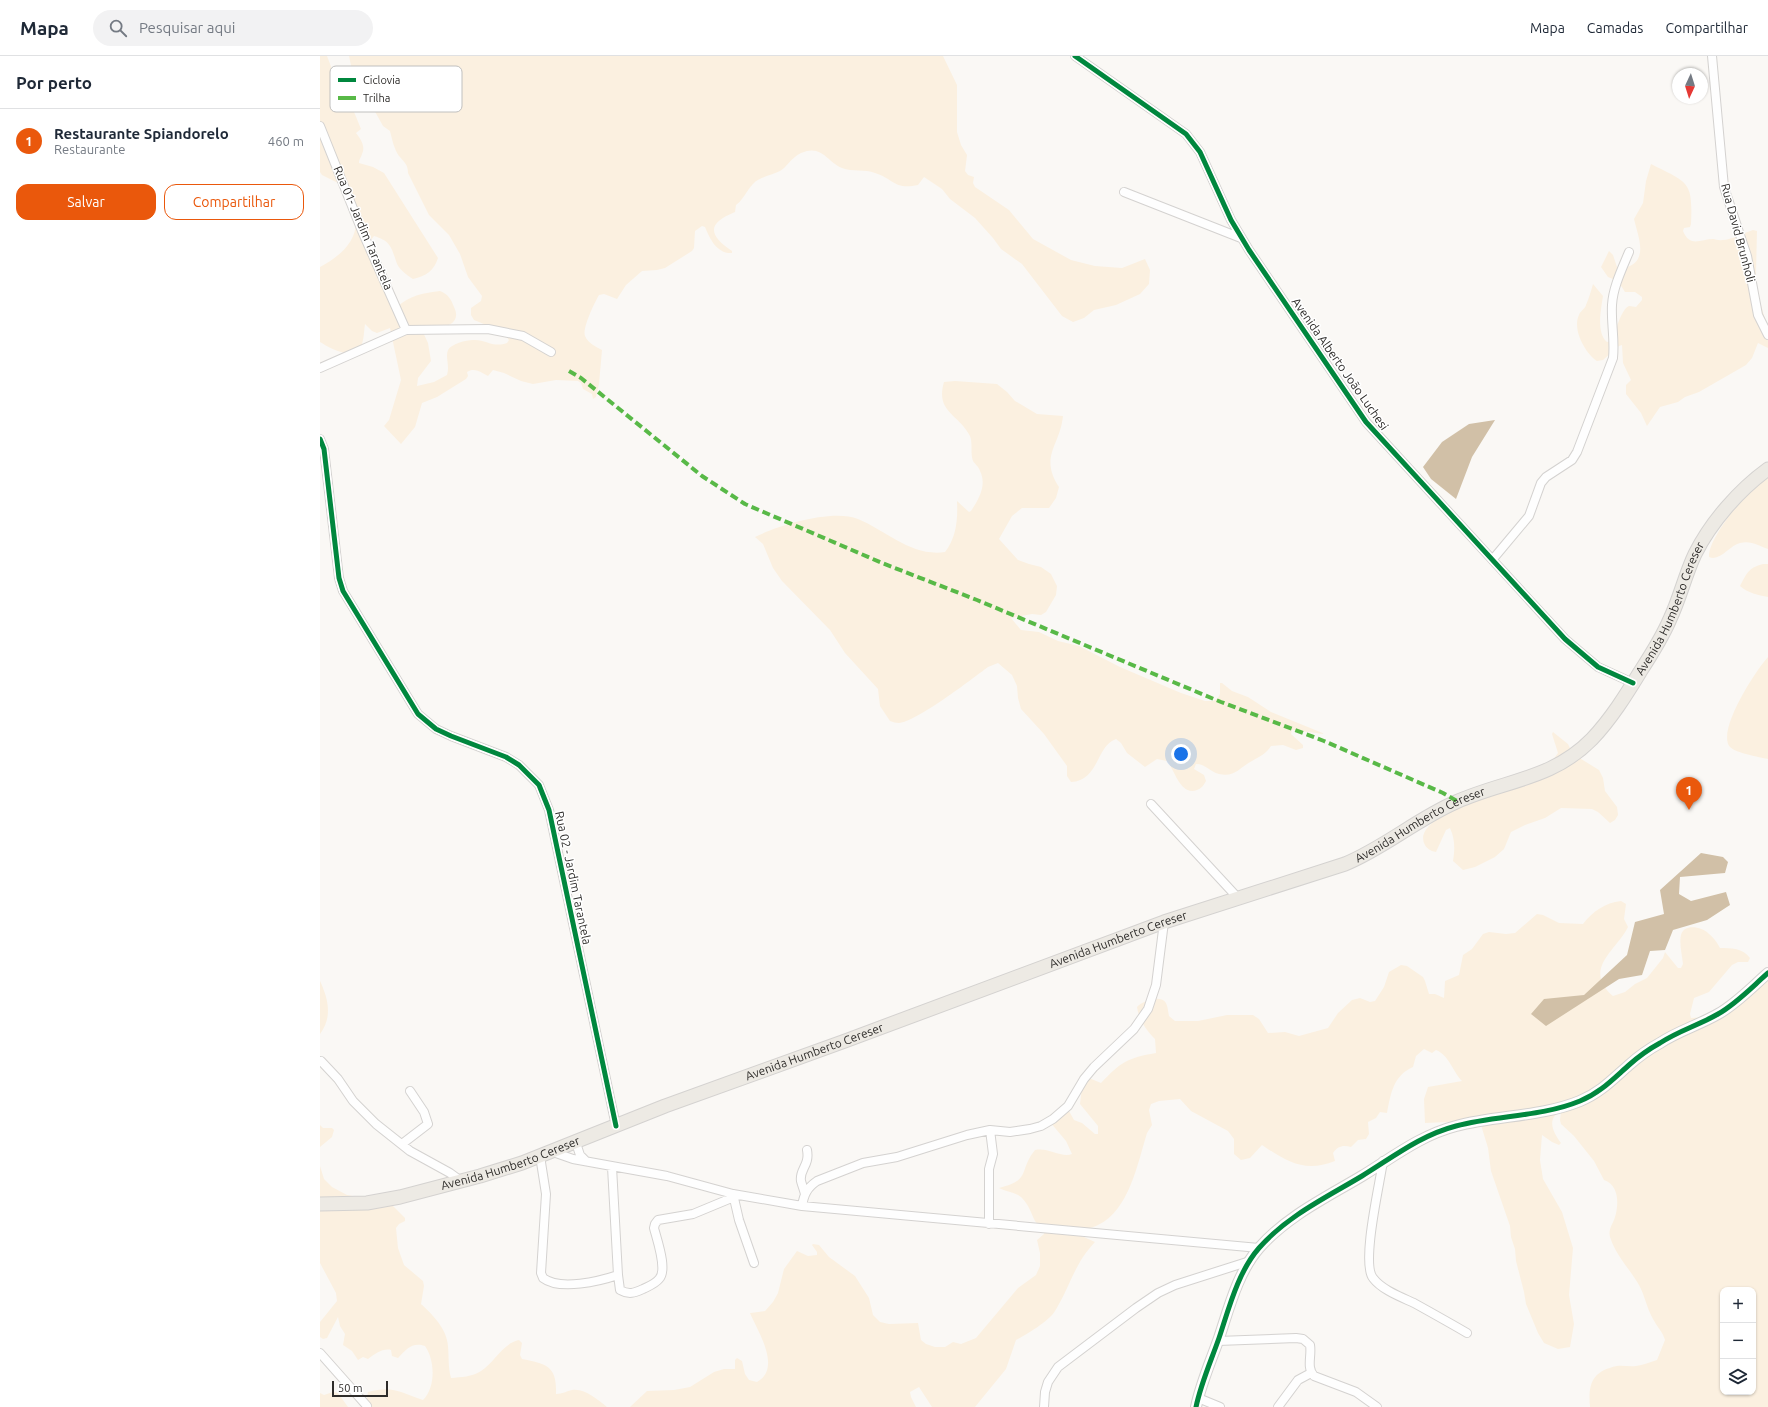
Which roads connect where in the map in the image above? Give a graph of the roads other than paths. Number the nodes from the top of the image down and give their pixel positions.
1 (1075, 56) edge
2 (1712, 56) edge
3 (320, 126) edge
4 (1124, 192) dead end
5 (1241, 238) junction
6 (1629, 252) dead end
7 (406, 330) junction
8 (1768, 335) edge
9 (551, 352) dead end
10 (320, 368) edge
11 (320, 439) edge
12 (1768, 470) edge
13 (1493, 560) junction
14 (1633, 683) junction
15 (1151, 804) dead end
16 (1238, 898) junction
17 (1164, 922) junction
18 (1768, 973) edge
19 (321, 1061) edge
20 (410, 1092) dead end
21 (616, 1126) junction
22 (990, 1130) junction
23 (576, 1143) junction
24 (402, 1144) junction
25 (807, 1150) dead end
26 (553, 1152) junction
27 (540, 1156) junction
28 (586, 1161) junction
29 (1383, 1161) junction
30 (612, 1167) junction
31 (461, 1181) junction
32 (805, 1194) junction
33 (733, 1195) junction
34 (320, 1204) edge
35 (802, 1206) junction
36 (989, 1224) junction
37 (1258, 1248) junction
38 (1250, 1261) junction
39 (754, 1263) dead end
40 (618, 1274) junction
41 (1467, 1333) dead end
42 (1218, 1341) junction
43 (320, 1353) edge
44 (1310, 1373) junction
45 (1197, 1403) edge
46 (367, 1406) edge
47 (1044, 1407) edge
48 (1220, 1407) edge
49 (1278, 1407) edge
50 (1377, 1407) edge

1 - 5 street, Avenida Alberto João Luchesi
2 - 8 street, Rua David Brunholi
3 - 7 street, Rua 01- Jardim Tarantela
4 - 5 street
5 - 13 street, Avenida Alberto João Luchesi
6 - 13 street
7 - 9 street
7 - 10 street
11 - 21 street, Rua 02 - Jardim Tarantela
12 - 14 main road, Avenida Humberto Cereser
13 - 14 street, Avenida Alberto João Luchesi
14 - 16 main road, Avenida Humberto Cereser
15 - 16 street
16 - 17 main road, Avenida Humberto Cereser
17 - 21 main road, Avenida Humberto Cereser
17 - 22 street
18 - 29 street
19 - 24 street
20 - 24 street
21 - 23 main road, Avenida Humberto Cereser
22 - 32 street
22 - 36 street
23 - 26 main road, Avenida Humberto Cereser
23 - 28 street
24 - 31 street
25 - 32 street
26 - 27 main road, Avenida Humberto Cereser
26 - 28 street
27 - 31 main road, Avenida Humberto Cereser
27 - 40 street
28 - 30 street
29 - 37 street
29 - 41 street
30 - 33 street
30 - 40 street
31 - 34 main road, Avenida Humberto Cereser
32 - 35 street
33 - 35 street
33 - 39 street
33 - 40 street
35 - 36 street
36 - 37 street
37 - 38 street
38 - 42 street
38 - 47 street
42 - 44 street
42 - 45 street
43 - 46 street
44 - 49 street
44 - 50 street
45 - 48 street

